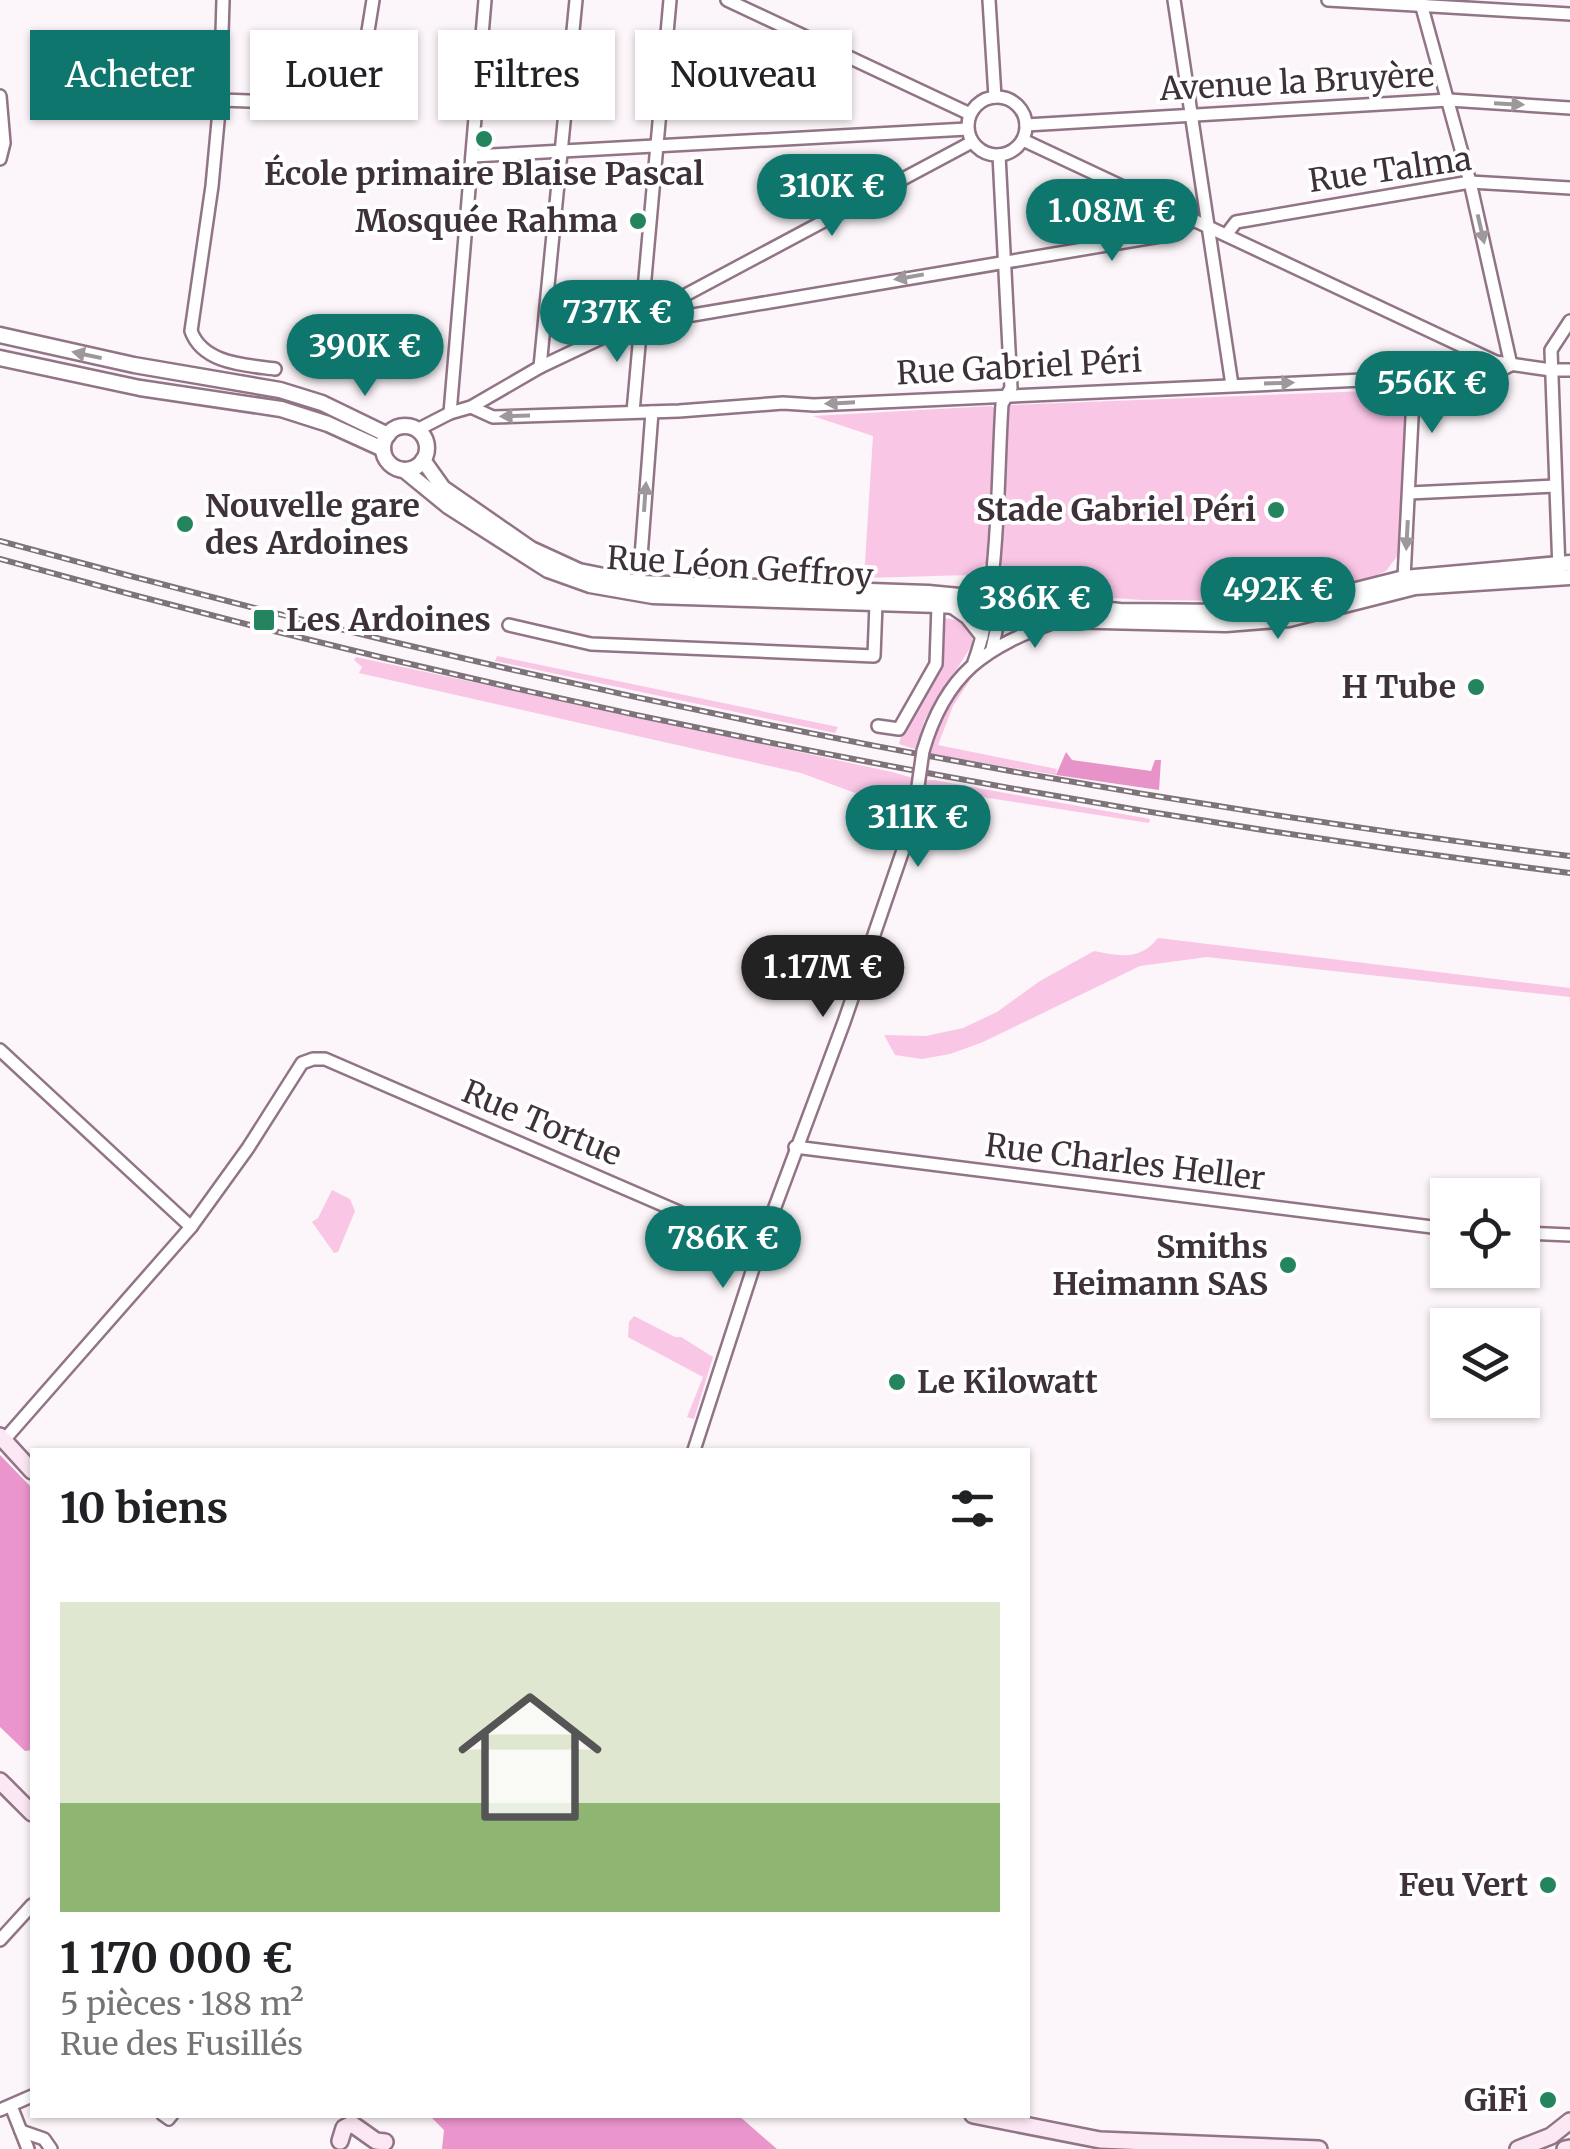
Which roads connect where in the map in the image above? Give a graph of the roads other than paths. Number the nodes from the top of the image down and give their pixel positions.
1 (223, 0) edge
2 (373, 0) edge
3 (485, 0) edge
4 (576, 0) edge
5 (670, 0) edge
6 (727, 0) edge
7 (988, 0) edge
8 (1174, 0) edge
9 (1328, 0) edge
10 (1421, 3) edge
11 (1570, 14) edge
12 (222, 30) edge
13 (0, 96) edge
14 (994, 96) junction
15 (230, 100) edge
16 (1449, 100) junction
17 (1570, 108) edge
18 (970, 114) junction
19 (1190, 115) junction
20 (218, 120) edge
21 (1026, 125) junction
22 (967, 128) junction
23 (1023, 140) junction
24 (972, 142) junction
25 (2, 143) edge
26 (656, 146) junction
27 (560, 153) junction
28 (999, 155) junction
29 (473, 156) junction
30 (0, 159) edge
31 (1470, 182) junction
32 (1570, 188) edge
33 (1192, 220) junction
34 (1208, 227) junction
35 (1226, 235) junction
36 (1005, 262) junction
37 (672, 299) junction
38 (681, 317) junction
39 (639, 319) junction
40 (1570, 321) edge
41 (640, 334) junction
42 (0, 335) edge
43 (0, 358) edge
44 (1511, 365) junction
45 (540, 367) junction
46 (275, 368) dead end
47 (1551, 370) junction
48 (1570, 370) edge
49 (180, 373) junction
50 (1414, 378) junction
51 (1232, 386) junction
52 (180, 394) junction
53 (1007, 395) junction
54 (471, 407) junction
55 (633, 412) junction
56 (652, 412) junction
57 (450, 413) junction
58 (417, 430) junction
59 (386, 442) junction
60 (423, 460) junction
61 (404, 470) junction
62 (1556, 486) junction
63 (1408, 492) junction
64 (1564, 570) edge
65 (1404, 578) junction
66 (639, 583) junction
67 (991, 603) junction
68 (876, 604) junction
69 (944, 605) junction
70 (1061, 620) junction
71 (509, 625) dead end
72 (982, 637) junction
73 (992, 649) junction
74 (974, 662) junction
75 (878, 726) dead end
76 (0, 1050) edge
77 (795, 1147) junction
78 (190, 1227) junction
79 (1430, 1227) edge
80 (1540, 1234) edge
81 (1570, 1236) edge
82 (760, 1247) junction
83 (4, 1434) edge
84 (694, 1448) edge
85 (30, 1454) edge
86 (30, 1467) edge
87 (0, 1781) edge
88 (30, 1812) edge
89 (30, 1907) edge
90 (0, 1940) edge
91 (30, 2097) edge
92 (5, 2108) edge
93 (334, 2118) edge
94 (356, 2118) edge
95 (987, 2118) edge
96 (1570, 2122) edge
97 (20, 2131) junction
98 (343, 2145) edge
99 (389, 2146) edge
100 (28, 2149) edge
101 (51, 2149) edge
102 (1318, 2149) edge
103 (1518, 2149) edge

1 - 12 street
2 - 15 street
3 - 29 street
4 - 27 street
5 - 26 street
6 - 18 street
7 - 14 street
8 - 19 street
9 - 10 street
10 - 11 street
10 - 16 street
13 - 25 street
14 - 18 street
14 - 21 street
16 -> 17 street, Avenue la Bruyère
16 - 19 street, Avenue la Bruyère
16 - 31 street
18 - 22 street
19 - 21 street, Avenue la Bruyère
19 - 34 street
20 - 46 street
21 - 23 street
22 - 24 street
22 - 26 street
23 - 28 street
23 - 33 street
24 - 28 street
24 - 37 street
25 - 30 street
26 - 27 street
26 - 39 street
27 - 29 street
27 - 45 street
28 - 36 street
29 - 57 street
31 - 32 street, Rue Talma
31 - 35 street, Rue Talma
31 -> 44 street
33 - 34 street
33 - 36 street
34 - 35 street
34 - 51 street
35 - 44 street
36 -> 38 street
36 - 53 street
37 - 38 street
37 - 39 street
38 - 41 street
39 - 41 street
39 - 45 street
40 - 47 street
41 - 55 street
49 -> 42 street
43 - 52 street
44 - 47 street, Rue Gabriel Péri
44 - 50 street, Rue Gabriel Péri
45 - 54 street
47 - 48 street, Rue Gabriel Péri
47 - 62 street
49 - 52 street
49 - 59 street
51 -> 50 street, Rue Gabriel Péri
50 - 63 street
51 - 53 street, Rue Gabriel Péri
52 - 59 street
53 -> 56 street, Rue Gabriel Péri
53 - 67 street
55 -> 54 street, Rue Gabriel Péri
54 - 57 street
55 - 56 street, Rue Gabriel Péri
66 -> 56 street
57 - 58 street
58 - 59 street
58 - 60 street
59 - 61 street
60 - 61 street
60 - 66 street, Rue Léon Geffroy
61 - 68 street, Rue Léon Geffroy
62 - 63 street
62 - 64 street
63 -> 65 street
64 - 65 street
64 - 70 street
65 - 67 street
66 - 67 street, Rue Léon Geffroy
67 - 69 street, Rue Léon Geffroy
67 - 70 street
67 - 72 street
67 - 73 street
68 - 69 street, Rue Léon Geffroy
68 - 71 street
69 - 72 street
69 - 75 street
70 - 73 street
72 - 74 street
73 - 74 street
74 - 77 street, bridge
76 - 78 street
77 - 79 street, Rue Charles Heller
77 - 82 street
78 - 82 street, Rue Tortue
78 - 83 street
80 - 81 street
82 - 84 street
83 - 85 main road
83 - 86 main road
87 - 88 main road
89 - 90 street
91 - 92 street
92 - 97 street
93 - 98 main road
94 - 99 main road
95 - 102 main road
96 - 103 main road
97 - 100 street
97 - 101 street
98 - 99 main road

